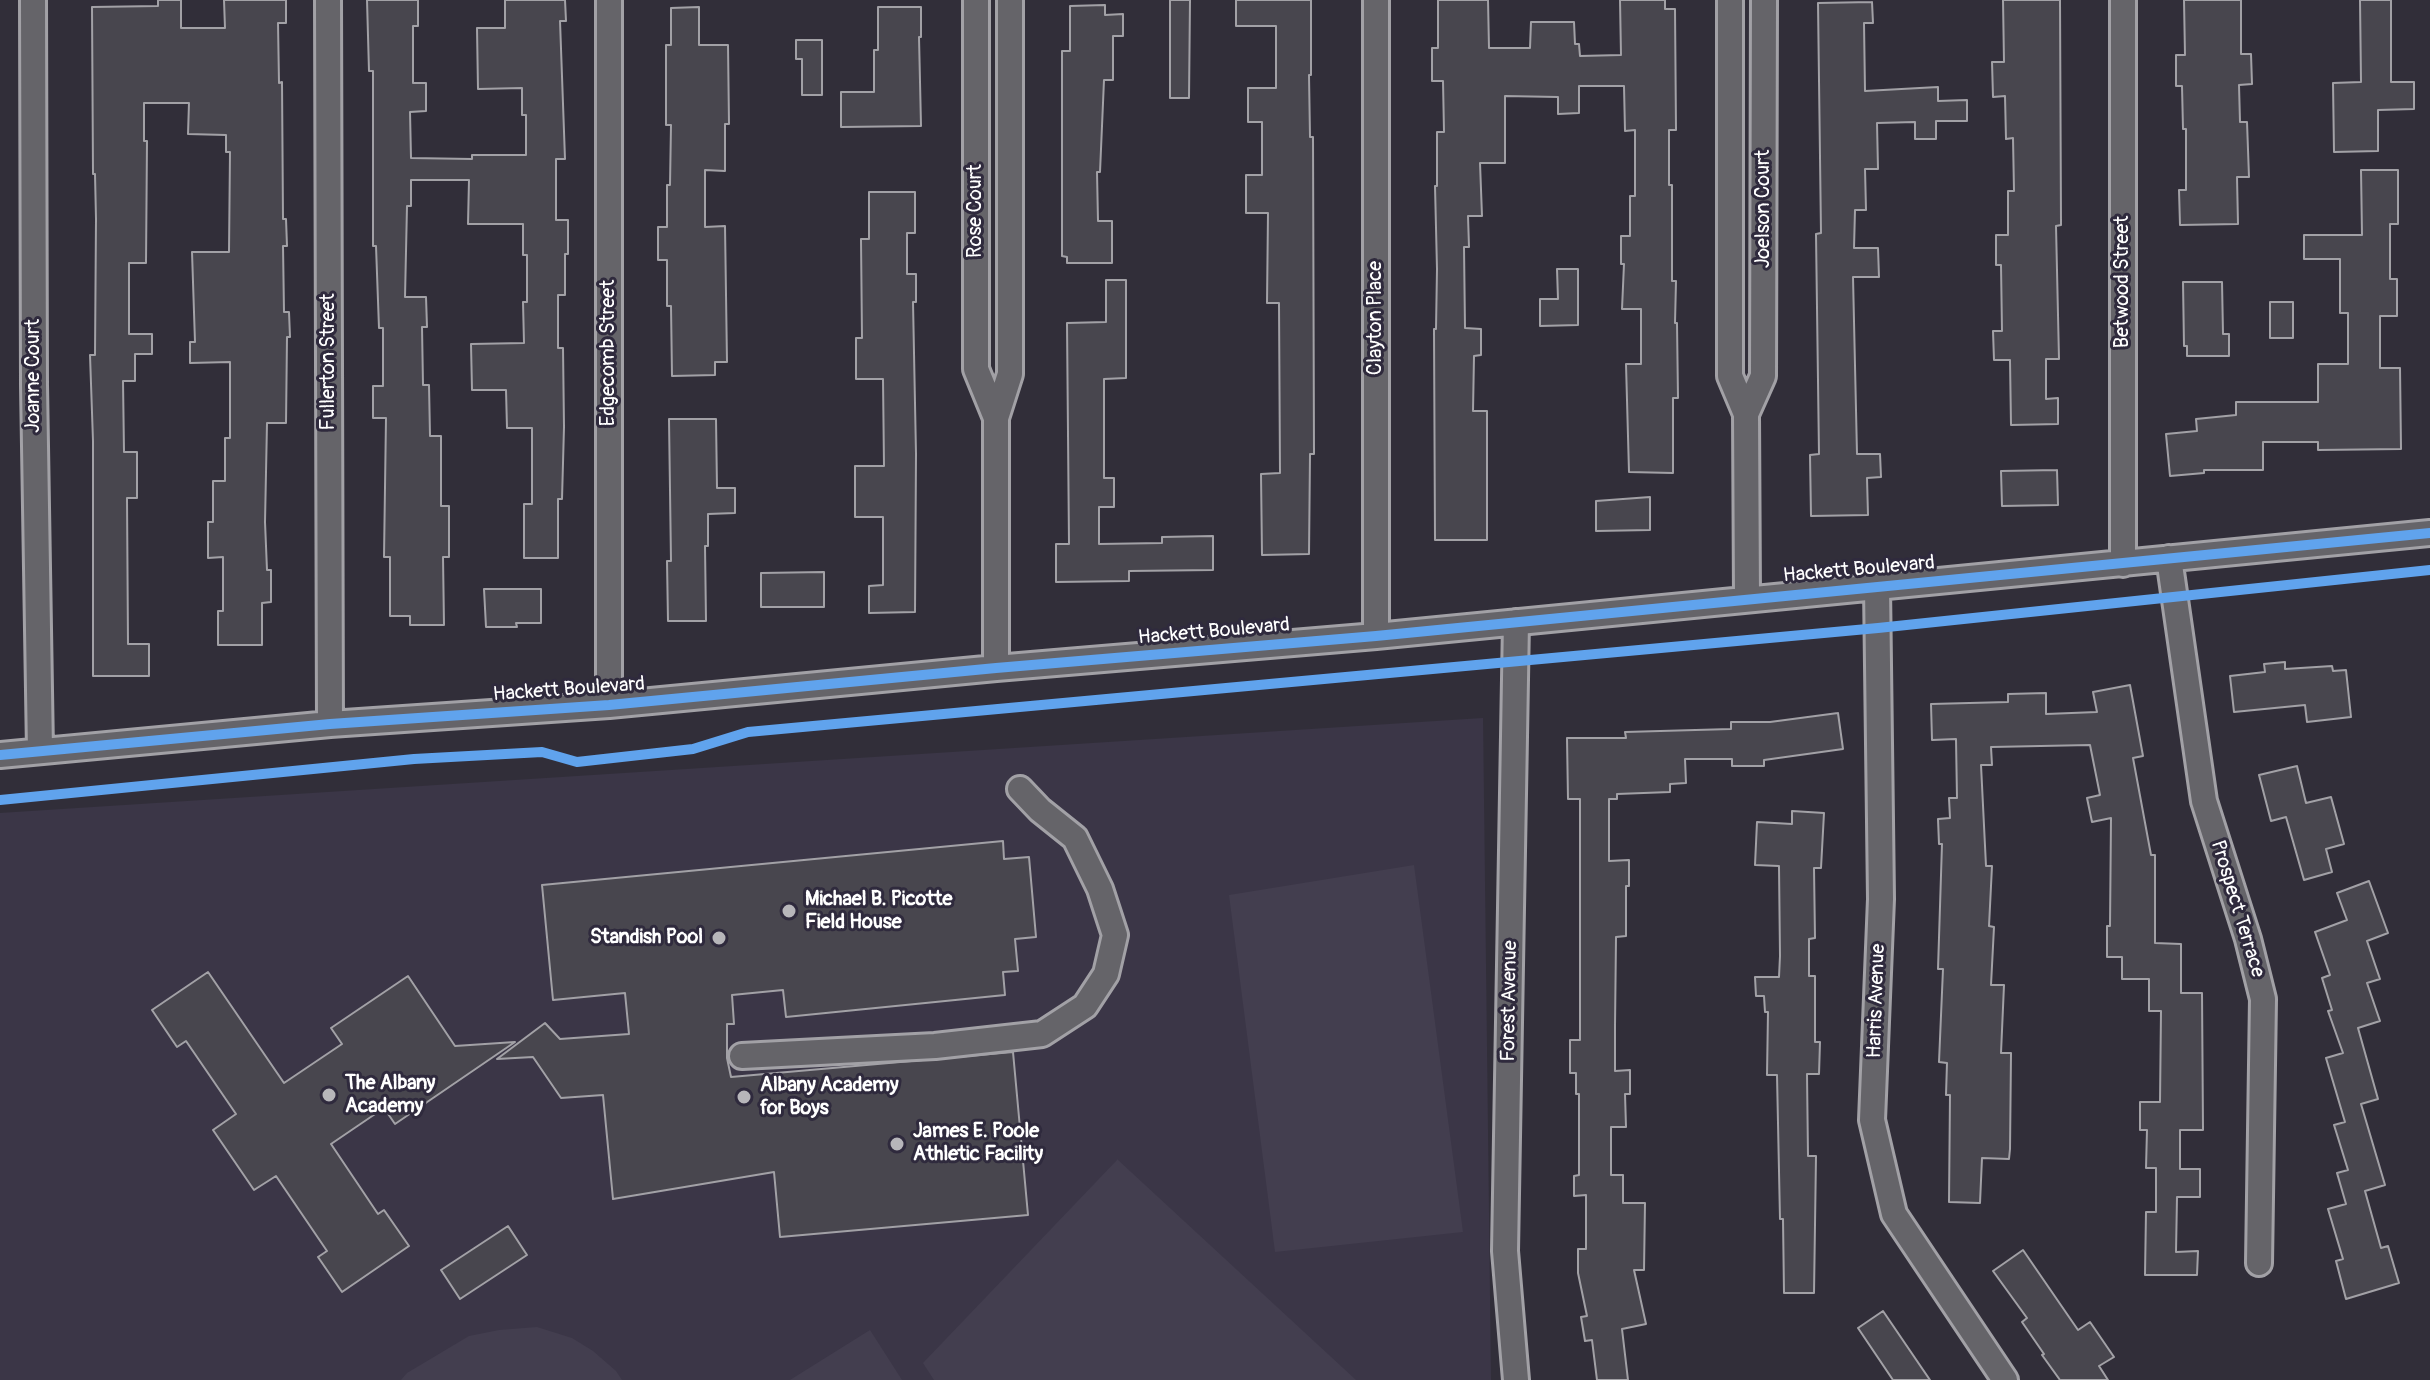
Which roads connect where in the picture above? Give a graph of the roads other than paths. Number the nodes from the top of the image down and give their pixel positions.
1 (33, 0) edge
2 (328, 0) edge
3 (609, 0) edge
4 (976, 0) edge
5 (1010, 0) edge
6 (1376, 0) edge
7 (1730, 0) edge
8 (1764, 0) edge
9 (2123, 0) edge
10 (976, 107) junction
11 (1010, 108) junction
12 (1764, 150) junction
13 (1730, 151) junction
14 (1746, 414) junction
15 (996, 418) junction
16 (2430, 533) edge
17 (2169, 558) junction
18 (2123, 564) junction
19 (1877, 587) junction
20 (1747, 598) junction
21 (1516, 622) junction
22 (1376, 636) junction
23 (996, 668) junction
24 (609, 705) junction
25 (330, 724) junction
26 (40, 751) junction
27 (0, 755) edge
28 (1020, 789) dead end
29 (742, 1056) dead end
30 (2259, 1263) dead end
31 (1516, 1380) edge
32 (2005, 1380) edge

1 - 26 street, Joanne Court
2 - 25 street, Fullerton Street
3 - 24 street, Edgecomb Street
4 - 10 street, Rose Court
5 - 11 street, Rose Court
6 - 22 street, Clayton Place
7 - 13 street, Joelson Court
8 - 12 street, Joelson Court
9 - 18 street, Betwood Street
10 - 11 street
10 - 15 street, Rose Court
11 - 15 street, Rose Court
12 - 13 street
12 - 14 street, Joelson Court
13 - 14 street, Joelson Court
14 - 20 street, Joelson Court
15 - 23 street, Rose Court
16 - 17 street, Hackett Boulevard
17 - 18 street, Hackett Boulevard
17 - 30 street, Prospect Terrace
18 - 19 street, Hackett Boulevard
19 - 20 street, Hackett Boulevard
19 - 32 street, Harris Avenue
20 - 21 street, Hackett Boulevard
21 - 22 street, Hackett Boulevard
21 - 31 street, Forest Avenue
22 - 23 street, Hackett Boulevard
23 - 24 street, Hackett Boulevard
24 - 25 street, Hackett Boulevard
25 - 26 street, Hackett Boulevard
26 - 27 street, Hackett Boulevard
28 - 29 street

